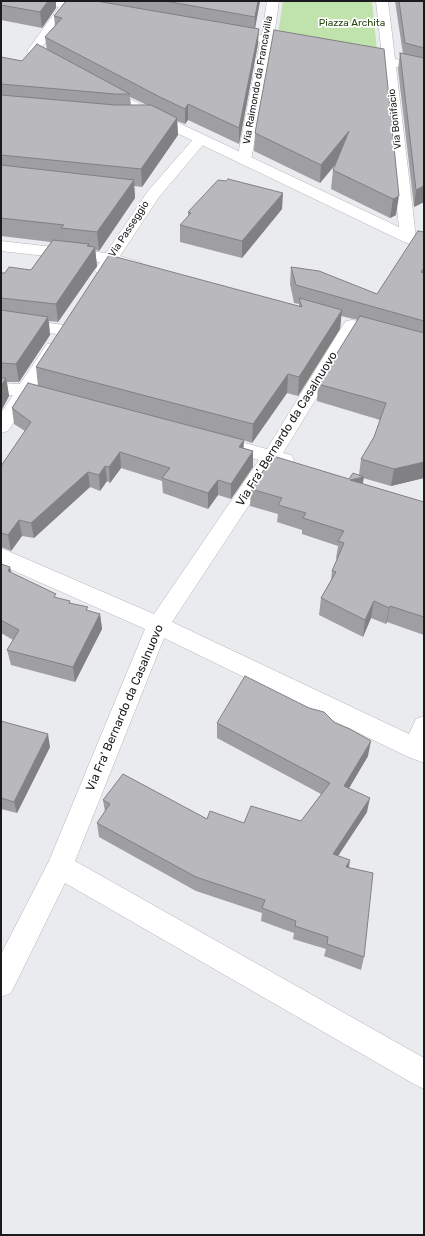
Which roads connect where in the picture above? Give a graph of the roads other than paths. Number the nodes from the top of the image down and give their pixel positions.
1 (47, 1) edge
2 (273, 1) edge
3 (382, 1) edge
4 (67, 5) junction
5 (82, 7) edge
6 (213, 30) edge
7 (267, 40) junction
8 (313, 48) edge
9 (343, 53) edge
10 (388, 62) junction
11 (60, 66) edge
12 (424, 68) edge
13 (94, 84) edge
14 (124, 117) edge
15 (155, 117) junction
16 (201, 139) junction
17 (244, 160) junction
18 (408, 238) junction
19 (424, 244) edge
20 (1, 246) edge
21 (110, 258) junction
22 (148, 269) edge
23 (94, 284) edge
24 (1, 322) edge
25 (352, 325) dead end
26 (1, 389) edge
27 (26, 390) junction
28 (72, 402) edge
29 (1, 427) edge
30 (195, 435) edge
31 (272, 456) junction
32 (302, 466) edge
33 (1, 556) edge
34 (158, 625) junction
35 (424, 726) edge
36 (420, 751) edge
37 (60, 866) junction
38 (1, 983) edge
39 (424, 1074) edge

1 - 4 street
2 - 7 street, Via Raimondo da Francavilla
3 - 10 street, Via Bonifacio
4 - 5 street
4 - 11 street
6 - 7 street
7 - 8 street
7 - 17 street, Via Raimondo da Francavilla
9 - 10 street
10 - 12 street
10 - 18 street, Via Bonifacio
13 - 15 street
14 - 15 street
15 - 16 street
16 - 17 street
16 - 21 street, Via Passeggio
17 - 18 street
18 - 19 street
20 - 21 street
21 - 22 street
21 - 23 street, Via Passeggio
24 - 27 street
25 - 31 street, Via Fra' Bernardo da Casalnuovo
26 - 27 street
27 - 28 street
27 - 29 street
30 - 31 street
31 - 32 street
31 - 34 street, Via Fra' Bernardo da Casalnuovo
33 - 34 street
34 - 36 street
34 - 37 street, Via Fra' Bernardo da Casalnuovo
35 - 36 street
37 - 38 street, Via Fra' Bernardo da Casalnuovo
37 - 39 street

